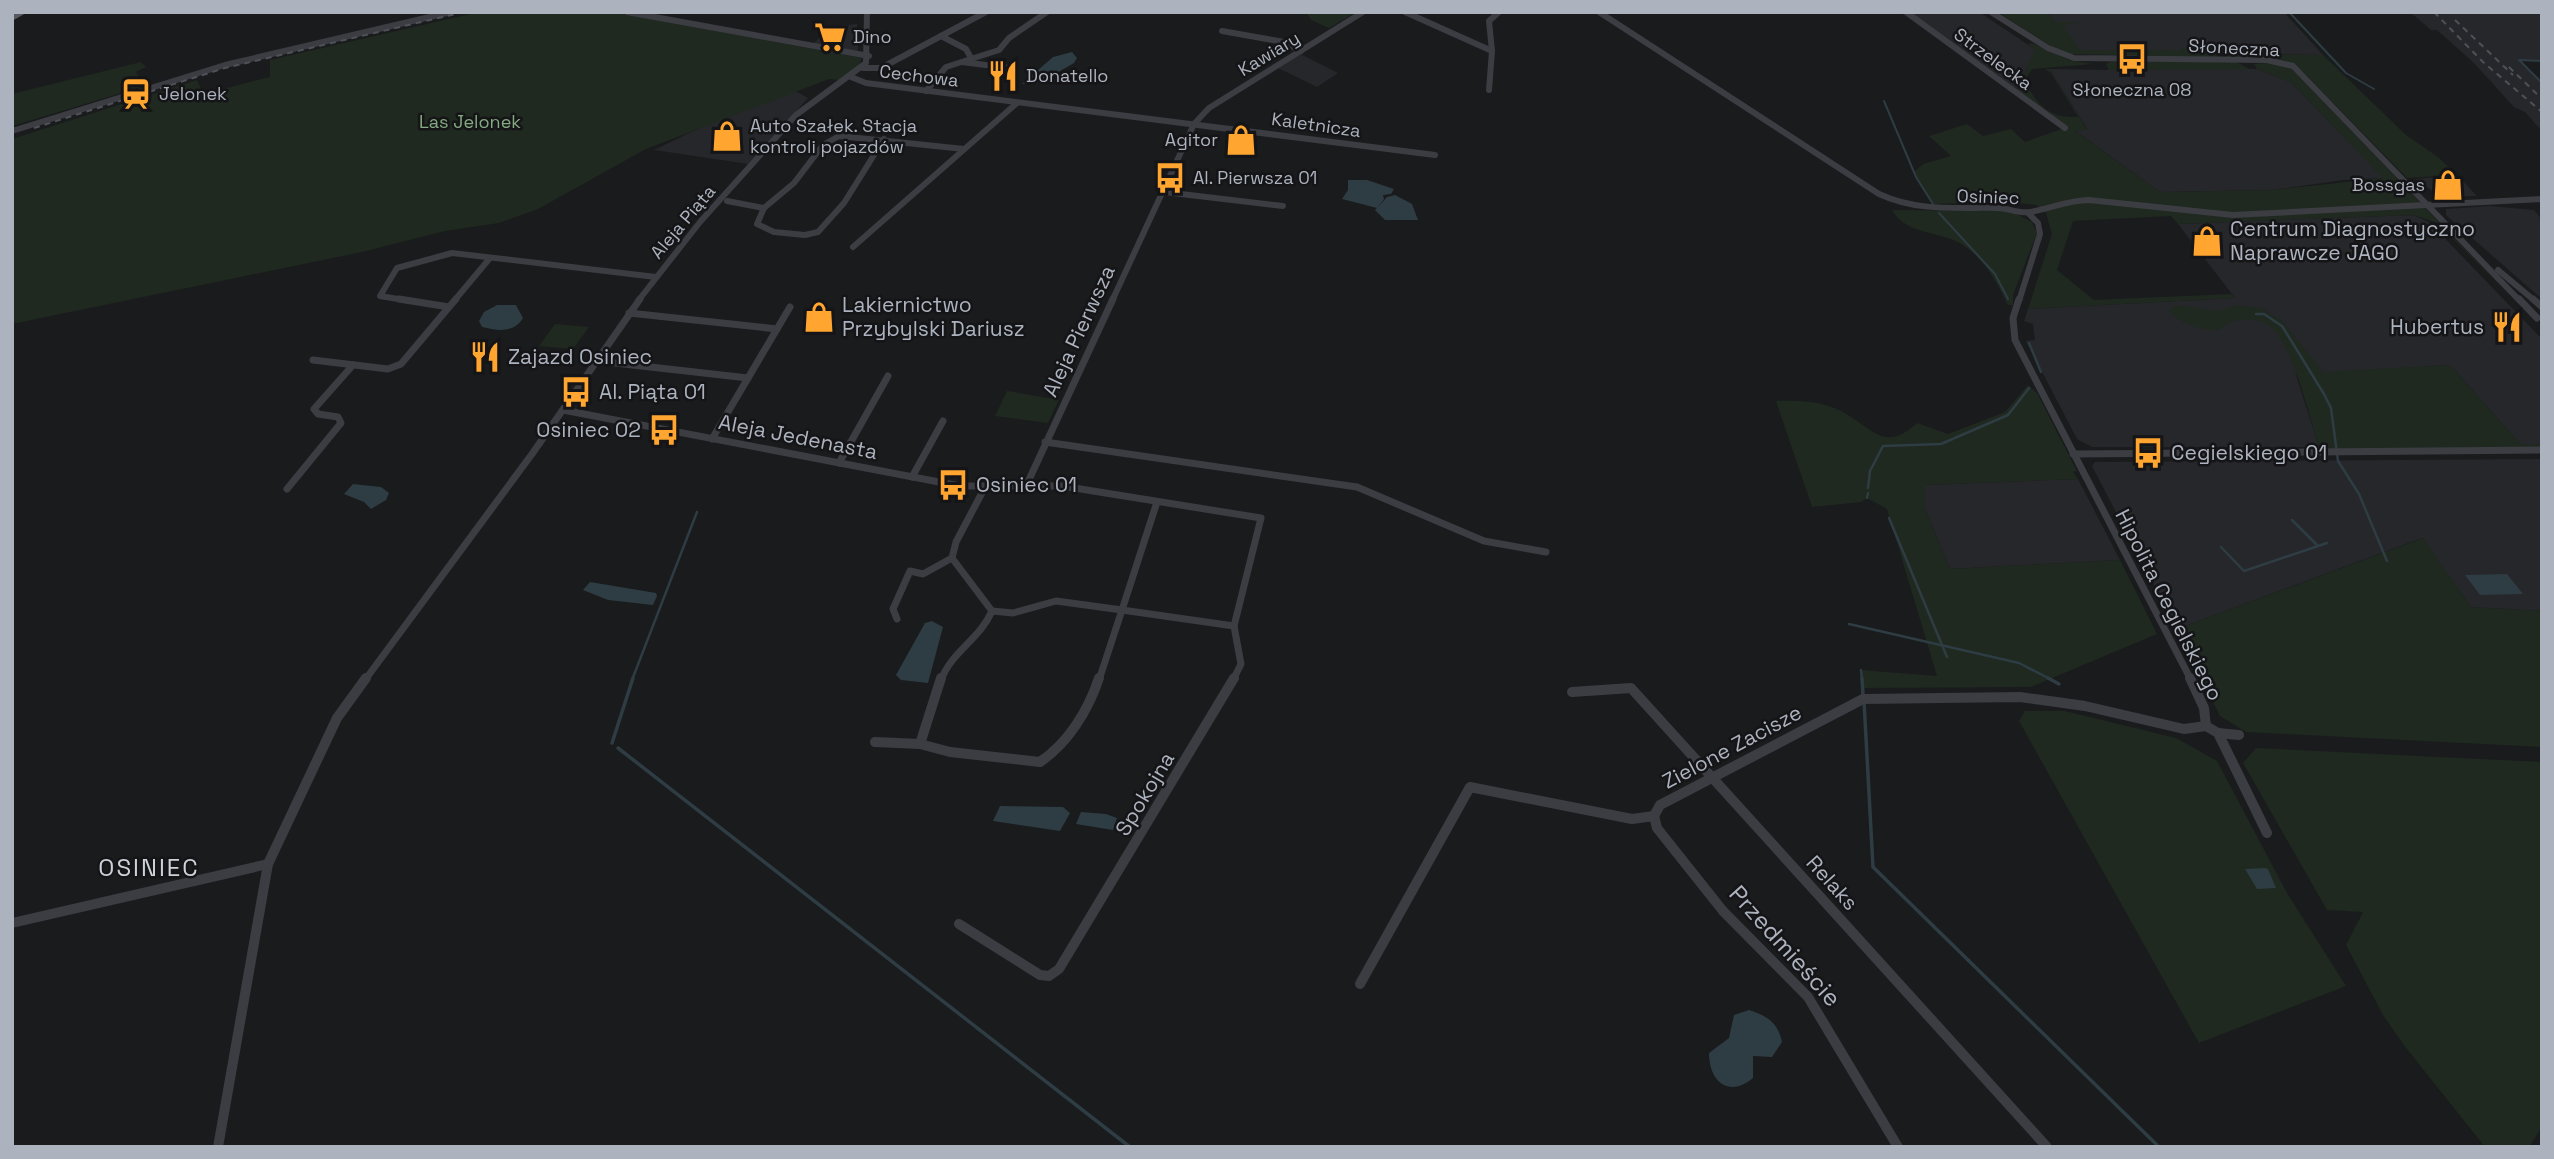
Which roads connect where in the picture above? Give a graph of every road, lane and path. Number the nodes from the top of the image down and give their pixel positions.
1 (21, 12) edge
2 (449, 12) edge
3 (627, 12) edge
4 (867, 12) edge
5 (986, 12) edge
6 (1047, 12) edge
7 (1363, 12) edge
8 (1405, 12) edge
9 (1499, 12) edge
10 (1599, 12) edge
11 (1906, 12) edge
12 (1991, 12) edge
13 (12, 18) edge
14 (1222, 31) dead end
15 (941, 36) junction
16 (999, 50) junction
17 (1301, 51) junction
18 (1492, 51) junction
19 (869, 56) junction
20 (971, 58) junction
21 (959, 61) junction
22 (991, 66) junction
23 (863, 68) junction
24 (1009, 68) dead end
25 (851, 76) junction
26 (926, 90) junction
27 (1489, 90) dead end
28 (1017, 103) junction
29 (1194, 124) junction
30 (2065, 128) dead end
31 (12, 131) edge
32 (884, 139) junction
33 (964, 149) junction
34 (1435, 155) dead end
35 (1164, 192) junction
36 (2542, 199) edge
37 (727, 201) dead end
38 (1283, 206) dead end
39 (2430, 206) junction
40 (764, 208) junction
41 (2028, 213) junction
42 (2466, 244) junction
43 (853, 247) dead end
44 (490, 258) junction
45 (656, 277) junction
46 (449, 307) junction
47 (790, 307) dead end
48 (2542, 307) edge
49 (629, 313) junction
50 (2537, 317) dead end
51 (777, 329) junction
52 (313, 360) dead end
53 (597, 360) junction
54 (353, 365) junction
55 (888, 376) dead end
56 (748, 378) junction
57 (563, 410) junction
58 (943, 421) dead end
59 (712, 439) junction
60 (1045, 442) junction
61 (2067, 443) junction
62 (2542, 450) edge
63 (2091, 453) junction
64 (2073, 454) junction
65 (839, 463) junction
66 (912, 477) junction
67 (1027, 484) junction
68 (287, 489) dead end
69 (984, 489) junction
70 (1157, 502) junction
71 (1546, 552) dead end
72 (952, 558) junction
73 (1122, 610) junction
74 (992, 611) junction
75 (897, 619) dead end
76 (1234, 626) junction
77 (1572, 692) dead end
78 (1863, 699) joint
79 (2206, 726) junction
80 (2218, 733) junction
81 (2239, 735) dead end
82 (875, 742) dead end
83 (920, 744) junction
84 (1712, 777) junction
85 (1654, 816) junction
86 (2267, 833) dead end
87 (268, 864) junction
88 (12, 923) edge
89 (959, 925) dead end
90 (1360, 984) dead end
91 (218, 1147) edge
92 (1898, 1147) edge
93 (2047, 1147) edge

1 - 13 main road
2 - 31 street
3 - 19 street
4 - 19 street
5 - 15 street
6 - 16 street
7 - 17 street, Kawiary
8 - 18 street
9 - 18 street
10 - 41 street, Osiniec
11 - 30 street, Strzelecka
12 - 39 street, Słoneczna
14 - 17 street
15 - 20 street
15 - 23 street
16 - 20 street
16 - 22 street
17 - 29 street, Kawiary
18 - 27 street
19 - 23 street
20 - 21 street
21 - 22 street
21 - 26 street
22 - 24 street
23 - 25 street, Aleja Piąta
25 - 26 street, Cechowa
25 - 45 street, Aleja Piąta
26 - 28 street, Cechowa
28 - 29 street, Cechowa
28 - 33 street
29 - 34 street, Kaletnicza
29 - 35 street, Aleja Pierwsza
32 - 33 street
32 - 40 street
32 - 40 street
33 - 43 street
35 - 38 street
35 - 60 street, Aleja Pierwsza
36 - 39 street, Osiniec
37 - 40 street
39 - 41 street, Osiniec
39 - 42 street, Słoneczna
41 - 61 street, Hipolita Cegielskiego
42 - 48 street
42 - 50 street
44 - 45 street
44 - 46 street
44 - 46 street
45 - 49 street, Aleja Piąta
46 - 54 street
47 - 51 street
49 - 51 street
49 - 53 street, Aleja Piąta
51 - 56 street
52 - 54 street
53 - 56 street
53 - 57 street, Aleja Piąta
54 - 68 street
55 - 65 street
56 - 59 street
57 - 59 street, Aleja Jedenasta
57 - 87 street, Aleja Piąta
58 - 66 street
59 - 65 street, Aleja Jedenasta
60 - 67 street, Aleja Pierwsza
60 - 71 street
61 - 63 street
61 - 64 street, Hipolita Cegielskiego
62 - 63 street
63 - 64 street
64 - 79 street, Hipolita Cegielskiego
65 - 66 street, Aleja Jedenasta
66 - 69 street, Aleja Jedenasta
67 - 69 street, Aleja Jedenasta
67 - 70 street, Aleja Jedenasta
69 - 72 street
70 - 73 street
70 - 76 street, Aleja Jedenasta
72 - 74 street
72 - 75 street
73 - 74 street
73 - 76 street
73 - 83 street
74 - 83 street
76 - 89 street, Spokojna
77 - 84 street, Relaks
78 - 79 street, Hipolita Cegielskiego
78 - 84 street, Zielone Zacisze
79 - 80 street
80 - 81 street
80 - 86 street
82 - 83 street
84 - 85 street, Zielone Zacisze
84 - 93 street, Relaks
85 - 90 street, Zielone Zacisze
85 - 92 street, Przedmieście
87 - 88 street
87 - 91 street, Aleja Piąta

